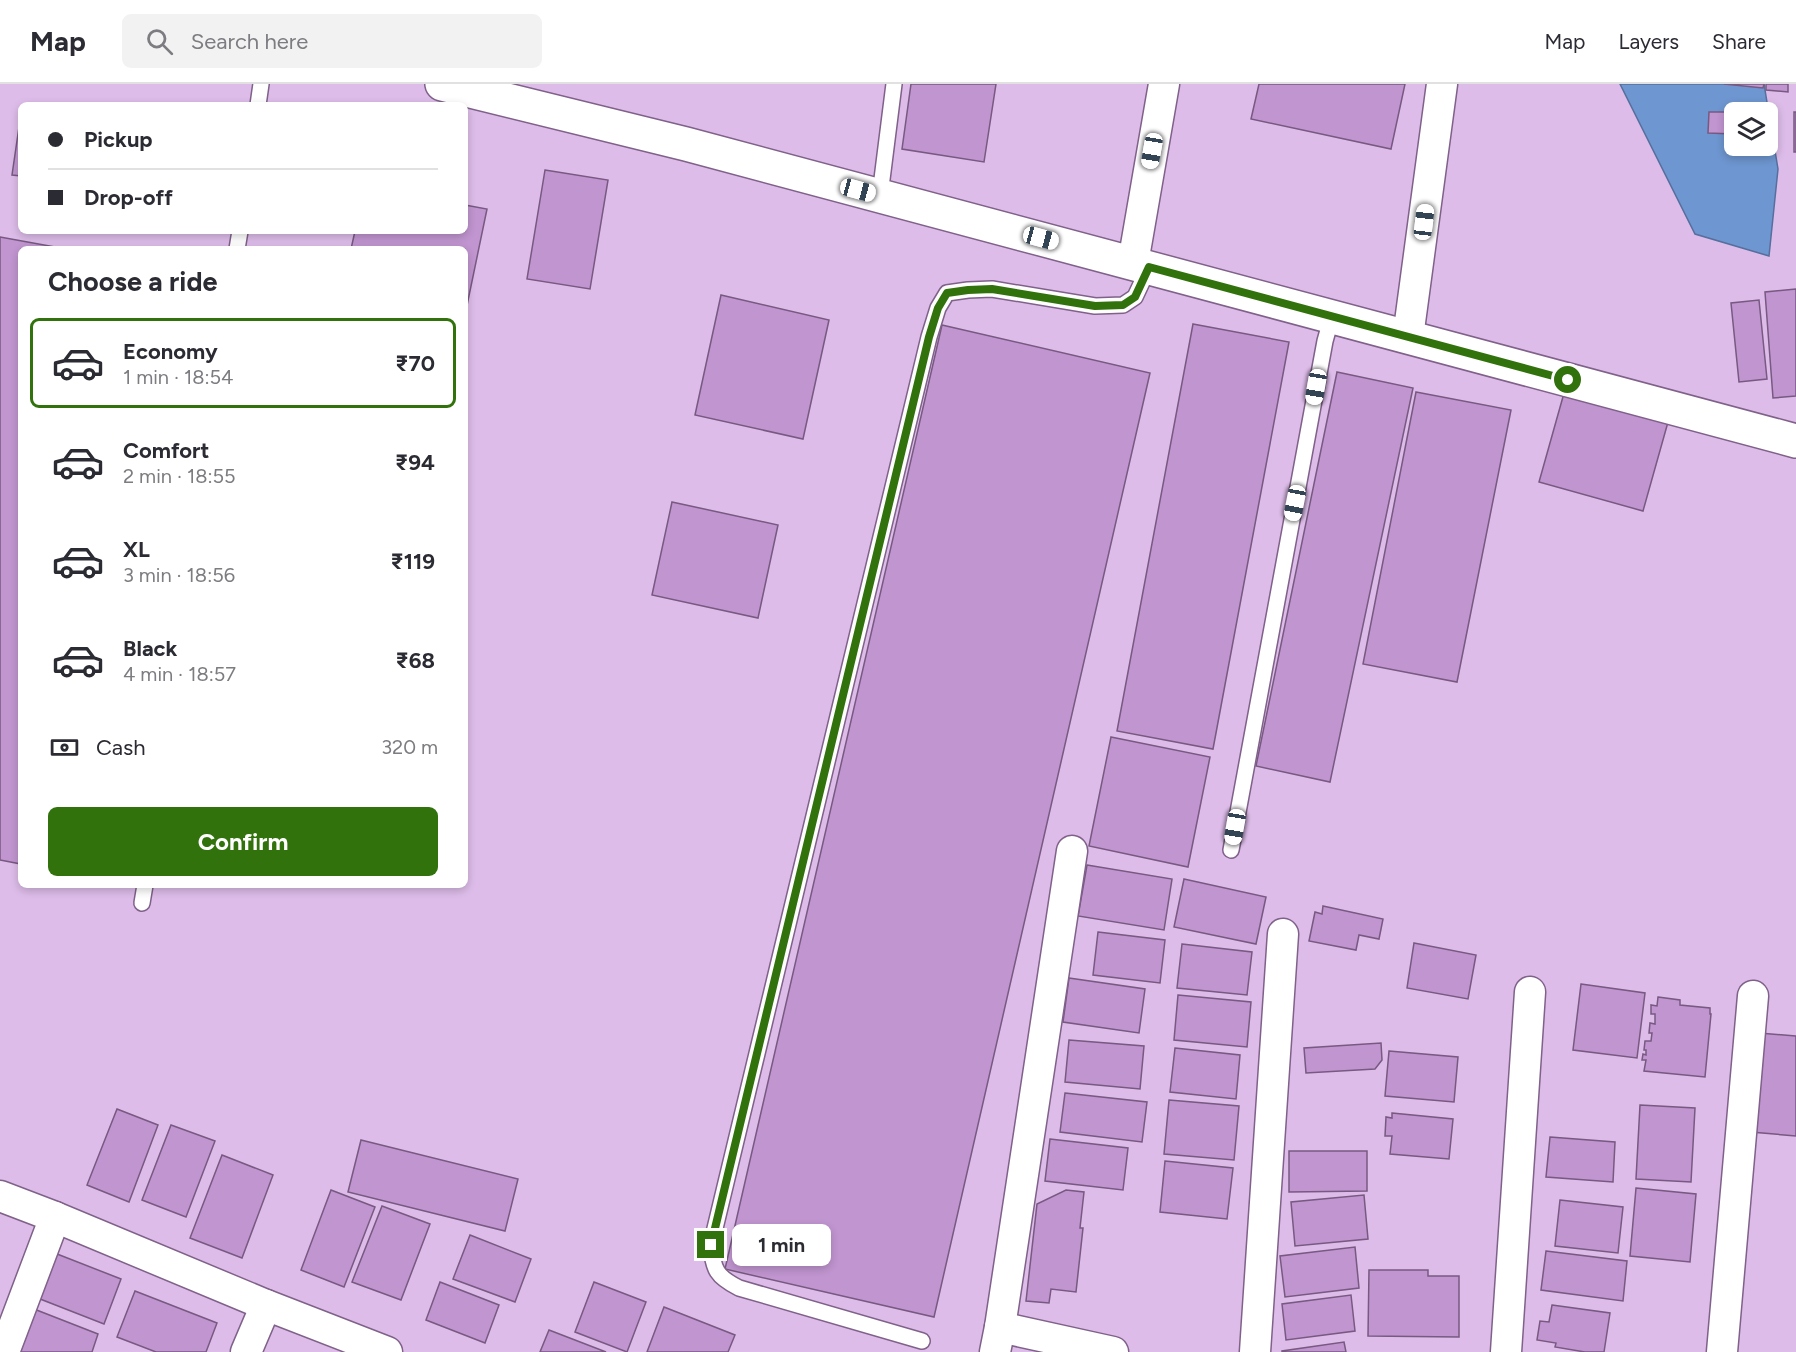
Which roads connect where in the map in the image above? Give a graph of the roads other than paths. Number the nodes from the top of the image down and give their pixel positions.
1 (261, 84) edge
2 (442, 84) edge
3 (894, 84) edge
4 (1164, 84) edge
5 (1442, 84) edge
6 (258, 102) edge
7 (880, 195) junction
8 (1141, 265) junction
9 (1332, 316) junction
10 (1408, 337) junction
11 (1796, 441) edge
12 (1231, 850) dead end
13 (1072, 851) dead end
14 (144, 888) edge
15 (142, 903) dead end
16 (1283, 934) dead end
17 (1530, 992) dead end
18 (1753, 996) dead end
19 (0, 1196) edge
20 (55, 1217) junction
21 (266, 1305) junction
22 (998, 1340) edge
23 (922, 1341) dead end
24 (4, 1352) edge
25 (246, 1352) edge
26 (387, 1352) edge
27 (1113, 1352) edge
28 (1255, 1352) edge
29 (1506, 1352) edge
30 (1722, 1352) edge

1 - 6 lane
2 - 7 street
3 - 7 lane
4 - 8 street
5 - 10 street
7 - 8 street
8 - 9 street
8 - 23 lane
9 - 10 street
9 - 12 lane
10 - 11 street
13 - 22 street
14 - 15 lane
16 - 28 street
17 - 29 street
18 - 30 street
19 - 20 street
20 - 21 street
20 - 24 street
21 - 25 street
21 - 26 street
22 - 27 street

